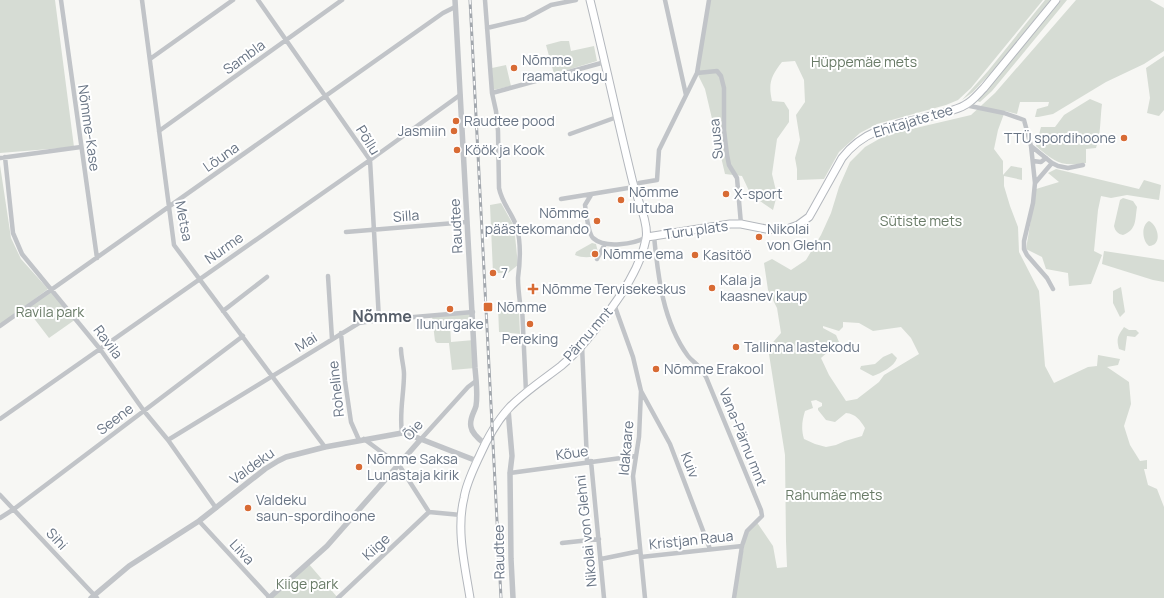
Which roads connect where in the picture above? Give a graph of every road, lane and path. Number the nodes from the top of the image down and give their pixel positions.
1 (61, 0) edge
2 (142, 0) edge
3 (232, 0) edge
4 (258, 0) edge
5 (342, 0) edge
6 (455, 0) edge
7 (485, 0) edge
8 (576, 0) edge
9 (590, 0) edge
10 (664, 0) edge
11 (709, 0) edge
12 (1056, 0) edge
13 (456, 7) junction
14 (487, 28) junction
15 (287, 40) junction
16 (150, 59) junction
17 (605, 62) junction
18 (697, 73) junction
19 (492, 93) junction
20 (460, 95) junction
21 (686, 96) junction
22 (325, 97) junction
23 (965, 105) junction
24 (617, 117) junction
25 (159, 131) junction
26 (570, 134) dead end
27 (1031, 146) junction
28 (81, 147) junction
29 (2, 158) edge
30 (1046, 158) junction
31 (370, 160) junction
32 (1033, 161) junction
33 (1052, 163) junction
34 (1084, 165) dead end
35 (1035, 183) junction
36 (634, 187) junction
37 (591, 195) junction
38 (561, 199) dead end
39 (169, 206) junction
40 (467, 222) junction
41 (743, 224) junction
42 (375, 229) junction
43 (346, 232) dead end
44 (650, 236) junction
45 (605, 244) junction
46 (97, 258) junction
47 (597, 259) dead end
48 (328, 276) dead end
49 (267, 277) dead end
50 (200, 278) junction
51 (52, 289) junction
52 (1053, 290) dead end
53 (614, 304) junction
54 (223, 310) junction
55 (472, 312) junction
56 (379, 320) junction
57 (0, 326) edge
58 (341, 333) junction
59 (242, 336) junction
60 (332, 339) junction
61 (582, 345) junction
62 (100, 349) junction
63 (401, 349) dead end
64 (272, 376) junction
65 (476, 381) junction
66 (641, 391) junction
67 (526, 392) junction
68 (508, 409) junction
69 (144, 411) junction
70 (0, 419) edge
71 (402, 433) junction
72 (421, 439) junction
73 (168, 440) junction
74 (362, 440) junction
75 (485, 444) junction
76 (325, 447) junction
77 (636, 456) junction
78 (477, 461) junction
79 (589, 461) junction
80 (399, 465) junction
81 (510, 473) junction
82 (0, 494) edge
83 (216, 508) junction
84 (14, 509) junction
85 (429, 512) junction
86 (461, 515) junction
87 (0, 518) edge
88 (199, 521) junction
89 (599, 539) junction
90 (562, 543) dead end
91 (742, 546) junction
92 (710, 549) junction
93 (640, 551) junction
94 (641, 556) junction
95 (601, 559) junction
96 (94, 597) edge
97 (269, 598) edge
98 (338, 598) edge
99 (470, 598) edge
100 (513, 598) edge
101 (604, 598) edge
102 (645, 598) edge
103 (734, 598) edge

1 - 28 street, Nõmme-Kase
2 - 16 street, Metsa
3 - 16 street
4 - 15 street, Põllu
5 - 15 street, Sambla
6 - 13 street, Raudtee
7 - 14 street
8 - 14 street
9 - 17 main road
10 - 21 street
11 - 18 street
12 - 23 main road, Ehitajate tee
13 - 20 street, Raudtee
13 - 22 street, Lõuna
14 - 19 street
15 - 22 street, Põllu
15 - 25 street, Sambla
16 - 25 street, Metsa
17 - 19 street
17 - 24 main road
18 - 21 street
18 - 41 street, Suusa
19 - 67 street
20 - 31 street, Nurme
20 - 40 street, Raudtee
21 - 36 street
22 - 31 street, Põllu
22 - 39 street, Lõuna
23 - 27 street
23 - 41 main road, Ehitajate tee
24 - 26 street
24 - 36 main road
25 - 39 street, Metsa
27 - 30 street
27 - 32 street
28 - 29 street
28 - 46 street, Nõmme-Kase
29 - 51 street, Ravila
30 - 32 street
30 - 33 street
31 - 42 street, Põllu
31 - 50 street, Nurme
32 - 35 street
33 - 34 street
33 - 35 street
35 - 52 street
36 - 37 street
36 - 44 main road
37 - 38 street
37 - 45 street
39 - 46 street, Lõuna
39 - 50 street, Metsa
40 - 42 street, Silla
40 - 55 street, Raudtee
41 - 44 main road, Turu plats
42 - 43 street, Silla
42 - 56 street, Põllu
44 - 45 street
44 - 53 main road, Pärnu mnt
44 - 91 street, Vana-Pärnu mnt
45 - 47 street
46 - 51 street, Lõuna
48 - 60 street
49 - 54 street
50 - 54 street, Metsa
50 - 62 street, Nurme
51 - 57 street, Lõuna
51 - 62 street, Ravila
53 - 61 main road, Pärnu mnt
53 - 66 street, Idakaare
54 - 59 street, Metsa
55 - 56 street, Mai
55 - 65 street, Raudtee
56 - 58 street, Mai
58 - 60 street, Mai
58 - 74 street, Roheline
59 - 64 street, Metsa
59 - 69 street, Seene
60 - 64 street, Mai
61 - 67 main road, Pärnu mnt
61 - 79 street, Nikolai von Glehni
62 - 69 street, Ravila
62 - 70 street, Nurme
63 - 71 street
64 - 73 street, Mai
64 - 76 street, Metsa
65 - 72 street, Õie
65 - 75 street, Raudtee
66 - 77 street, Idakaare
66 - 92 street, Kuiv
67 - 68 main road, Pärnu mnt
68 - 75 main road, Pärnu mnt
68 - 81 street, Raudtee
69 - 73 street, Ravila
69 - 84 street, Seene
71 - 72 street, Valdeku
71 - 74 street, Valdeku
72 - 78 street, Valdeku
72 - 80 street, Õie
73 - 83 street, Ravila
74 - 76 street, Valdeku
74 - 80 street, Roheline
75 - 78 main road, Pärnu mnt
76 - 83 street, Valdeku
77 - 79 street, Kõue
77 - 93 street, Idakaare
78 - 86 main road, Pärnu mnt
79 - 81 street, Kõue
79 - 89 street, Nikolai von Glehni
80 - 85 street, Roheline
80 - 97 street, Õie
81 - 100 street, Raudtee
82 - 84 street, Sihi
83 - 88 street, Valdeku
84 - 87 street, Seene
84 - 96 street, Sihi
85 - 86 street
85 - 98 street, Kiige
86 - 99 main road, Pärnu mnt
88 - 96 street, Valdeku
88 - 97 street, Liiva
89 - 90 street
89 - 95 street, Nikolai von Glehni
91 - 92 street, Kristjan Raua
91 - 103 street
92 - 94 street, Kristjan Raua
93 - 94 street, Idakaare
93 - 95 street, Kristjan Raua
94 - 102 street, Idakaare
95 - 101 street, Nikolai von Glehni

